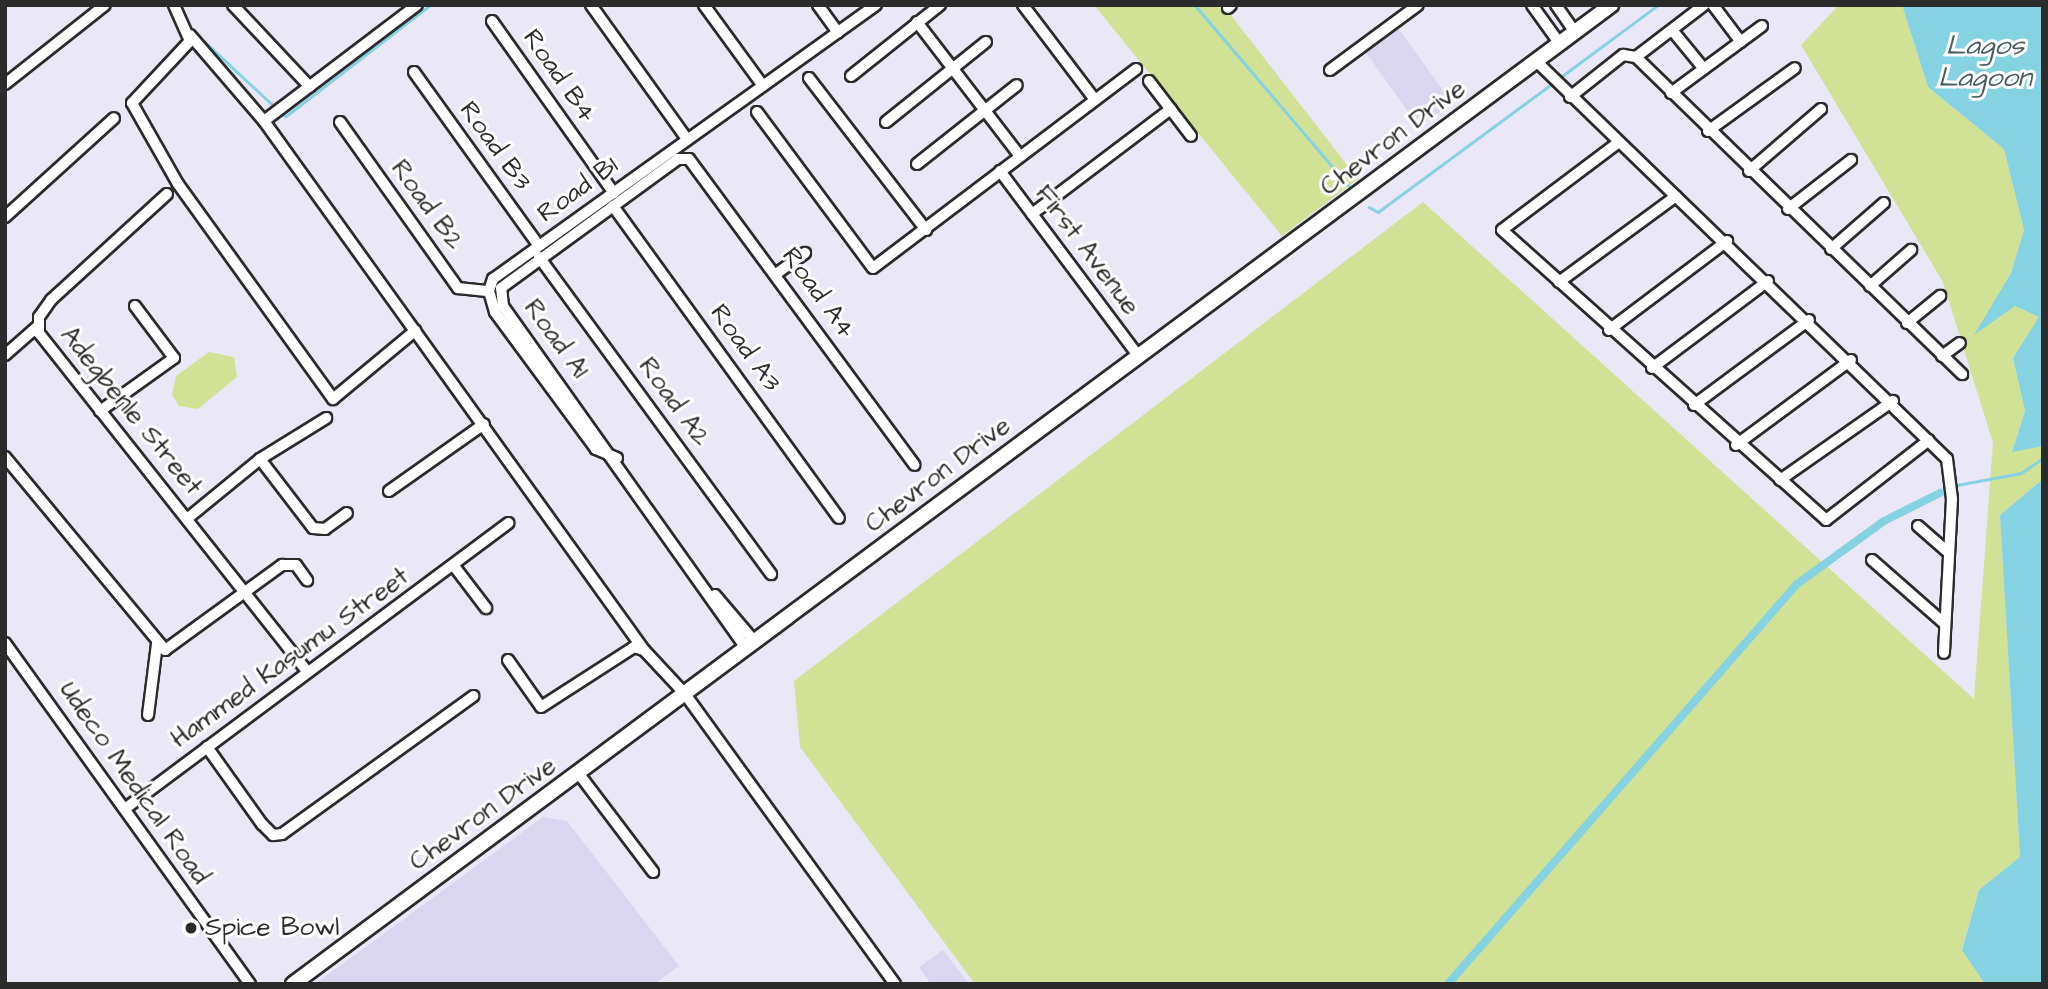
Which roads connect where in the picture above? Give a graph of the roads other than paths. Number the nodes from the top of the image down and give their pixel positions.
1 (105, 5) edge
2 (174, 5) edge
3 (233, 5) edge
4 (417, 5) edge
5 (592, 5) edge
6 (704, 5) edge
7 (818, 5) edge
8 (876, 5) edge
9 (940, 5) edge
10 (1023, 5) edge
11 (1418, 5) edge
12 (1532, 5) edge
13 (1556, 5) edge
14 (1611, 5) edge
15 (1704, 5) edge
16 (1713, 5) edge
17 (492, 21) dead end
18 (917, 22) junction
19 (1762, 26) dead end
20 (1672, 30) junction
21 (1575, 32) junction
22 (838, 33) junction
23 (190, 35) junction
24 (986, 42) dead end
25 (1741, 42) junction
26 (1560, 44) junction
27 (1636, 57) junction
28 (1536, 61) junction
29 (952, 68) junction
30 (1795, 68) dead end
31 (1136, 69) dead end
32 (1704, 69) junction
33 (1330, 70) dead end
34 (414, 72) dead end
35 (851, 76) dead end
36 (809, 78) dead end
37 (1149, 81) dead end
38 (5, 84) edge
39 (1017, 85) dead end
40 (763, 86) junction
41 (310, 87) junction
42 (1671, 93) junction
43 (1570, 97) junction
44 (1095, 100) junction
45 (1171, 109) junction
46 (1821, 109) dead end
47 (984, 110) junction
48 (757, 112) dead end
49 (114, 118) dead end
50 (264, 121) junction
51 (340, 122) dead end
52 (886, 122) dead end
53 (1708, 131) junction
54 (1191, 136) dead end
55 (687, 139) junction
56 (1619, 142) junction
57 (1020, 156) junction
58 (678, 159) joint
59 (1851, 160) dead end
60 (918, 164) dead end
61 (1000, 171) junction
62 (1749, 171) junction
63 (614, 193) junction
64 (167, 194) dead end
65 (1676, 196) junction
66 (1884, 203) dead end
67 (613, 206) junction
68 (1788, 209) junction
69 (1032, 214) junction
70 (5, 217) edge
71 (926, 230) junction
72 (1727, 241) junction
73 (1831, 249) junction
74 (1911, 250) dead end
75 (539, 252) junction
76 (805, 253) dead end
77 (776, 274) junction
78 (1768, 281) junction
79 (1559, 282) junction
80 (1870, 286) junction
81 (489, 291) junction
82 (1940, 296) dead end
83 (135, 306) dead end
84 (1810, 320) junction
85 (1907, 323) junction
86 (38, 326) junction
87 (1609, 330) junction
88 (415, 331) junction
89 (1960, 343) dead end
90 (5, 355) edge
91 (1942, 356) junction
92 (1139, 357) junction
93 (1851, 360) junction
94 (1652, 368) junction
95 (1962, 374) dead end
96 (1893, 401) junction
97 (1694, 405) junction
98 (100, 411) junction
99 (326, 418) dead end
100 (484, 424) junction
101 (1929, 440) junction
102 (1736, 445) junction
103 (5, 457) edge
104 (617, 458) junction
105 (260, 459) junction
106 (915, 465) dead end
107 (1780, 480) junction
108 (389, 491) dead end
109 (347, 513) dead end
110 (188, 518) junction
111 (839, 518) dead end
112 (509, 523) dead end
113 (1918, 526) dead end
114 (1949, 553) junction
115 (1872, 559) dead end
116 (454, 566) junction
117 (771, 574) dead end
118 (307, 580) dead end
119 (246, 590) junction
120 (486, 608) dead end
121 (1945, 624) junction
122 (5, 643) edge
123 (157, 645) junction
124 (751, 645) junction
125 (644, 650) junction
126 (1944, 653) dead end
127 (508, 660) dead end
128 (307, 671) junction
129 (685, 694) junction
130 (473, 696) dead end
131 (148, 715) dead end
132 (207, 747) junction
133 (579, 774) junction
134 (126, 808) junction
135 (653, 872) dead end
136 (250, 984) edge
137 (293, 984) edge
138 (895, 984) edge

1 - 38 street
2 - 23 street
3 - 41 street
4 - 41 street
5 - 55 street
6 - 40 street
7 - 22 street
8 - 22 street, Road B1
9 - 18 street
10 - 44 street
11 - 33 street
12 - 26 street
13 - 21 street
14 - 21 main road, Chevron Drive
15 - 20 street
16 - 25 street
17 - 63 street, Road B4
18 - 29 street
18 - 35 street
19 - 25 street
20 - 27 street
20 - 32 street
21 - 26 main road, Chevron Drive
22 - 40 street, Road B1
23 - 50 street
23 - 88 street
24 - 29 street
25 - 32 street
26 - 28 main road, Chevron Drive
27 - 42 street
27 - 43 street
28 - 43 street
28 - 92 main road, Chevron Drive
29 - 47 street
29 - 52 street
30 - 53 street
31 - 44 street
32 - 42 street
34 - 75 street, Road B3
36 - 71 street
37 - 45 street
39 - 47 street
40 - 55 street, Road B1
41 - 50 street
42 - 53 street
43 - 56 street
44 - 57 street
45 - 54 street
45 - 69 street
46 - 62 street
47 - 57 street
47 - 60 street
48 - 71 street
49 - 70 street
50 - 88 street
51 - 81 street, Road B2
53 - 62 street
55 - 63 street, Road B1
56 - 65 street
56 - 79 street
57 - 61 street
58 - 67 street, Road A1
58 - 77 street, Road A4
59 - 68 street
61 - 69 street, First Avenue
61 - 71 street
62 - 68 street
63 - 75 street, Road B1
64 - 86 street, Adegbenle Street
65 - 72 street
65 - 79 street
66 - 73 street
67 - 75 street, Road A1
67 - 111 street, Road A3
68 - 73 street
69 - 92 street, First Avenue
72 - 78 street
72 - 87 street
73 - 80 street
74 - 80 street
75 - 81 street, Road B1
75 - 104 street, Road A1
75 - 117 street, Road A2
76 - 77 street
77 - 106 street, Road A4
78 - 84 street
78 - 94 street
79 - 87 street
80 - 85 street
81 - 104 street
82 - 85 street
83 - 98 street
84 - 93 street
84 - 97 street
85 - 91 street
86 - 90 street
86 - 98 street, Adegbenle Street
87 - 94 street
88 - 100 street
89 - 91 street
91 - 95 street
92 - 124 main road, Chevron Drive
93 - 96 street
93 - 102 street
94 - 97 street
96 - 101 street
96 - 107 street
97 - 102 street
98 - 110 street, Adegbenle Street
99 - 105 street
100 - 108 street
100 - 125 street
101 - 107 street
101 - 114 street
102 - 107 street
103 - 123 street
104 - 124 street, Road A1
105 - 109 street
105 - 110 street
110 - 119 street, Adegbenle Street
112 - 116 street, Hammed Kasumu Street
113 - 114 street
114 - 121 street
115 - 121 street
116 - 120 street
116 - 128 street, Hammed Kasumu Street
118 - 119 street
119 - 123 street
119 - 128 street, Adegbenle Street
121 - 126 street
122 - 134 street, Udeco Medical Road
123 - 131 street
124 - 129 main road, Chevron Drive
125 - 127 street
125 - 129 street
128 - 132 street, Hammed Kasumu Street
129 - 133 main road, Chevron Drive
129 - 138 street
130 - 132 street
132 - 134 street, Hammed Kasumu Street
133 - 135 street
133 - 137 main road, Chevron Drive
134 - 136 street, Udeco Medical Road

